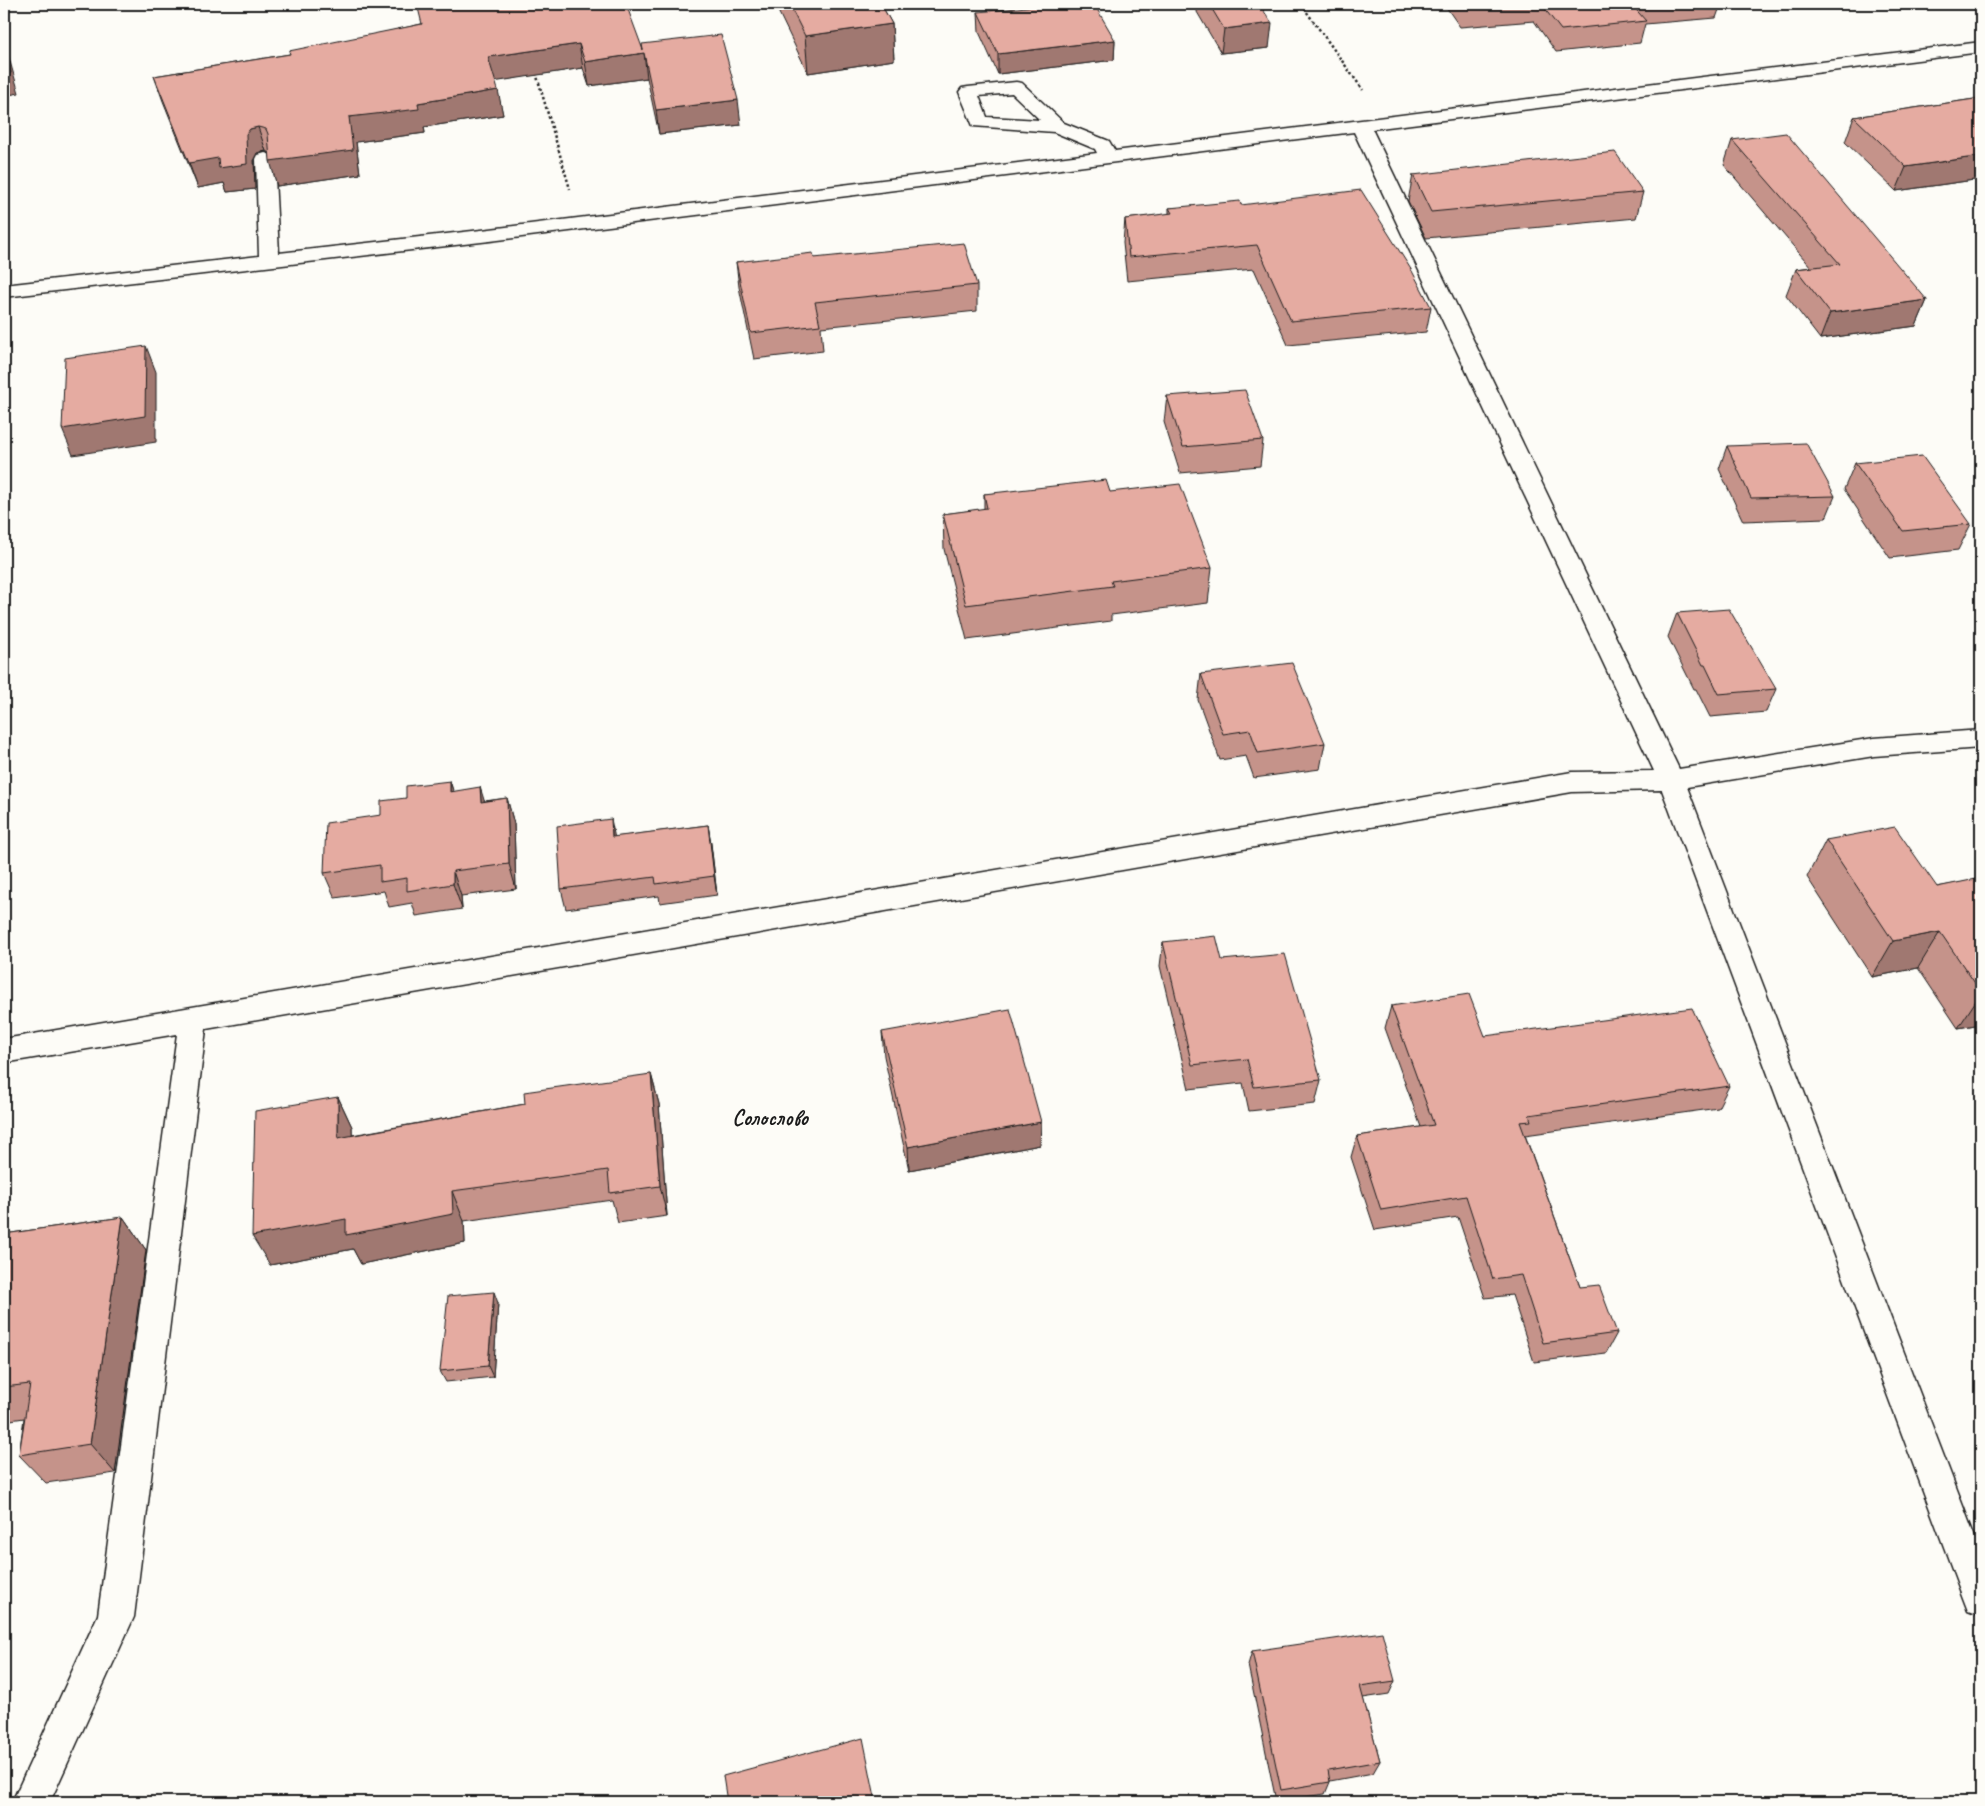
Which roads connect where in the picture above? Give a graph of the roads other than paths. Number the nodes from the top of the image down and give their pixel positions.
1 (1981, 47) edge
2 (1374, 124) junction
3 (1057, 127) dead end
4 (1109, 157) junction
5 (265, 159) dead end
6 (269, 260) junction
7 (4, 291) edge
8 (1981, 739) edge
9 (1671, 780) junction
10 (193, 1020) junction
11 (4, 1051) edge
12 (1981, 1598) edge
13 (31, 1802) edge

1 - 2 street
2 - 4 street
2 - 9 street
3 - 4 street
4 - 6 street
5 - 6 street
6 - 7 street
8 - 9 street
9 - 10 street
9 - 12 street
10 - 11 street
10 - 13 street

